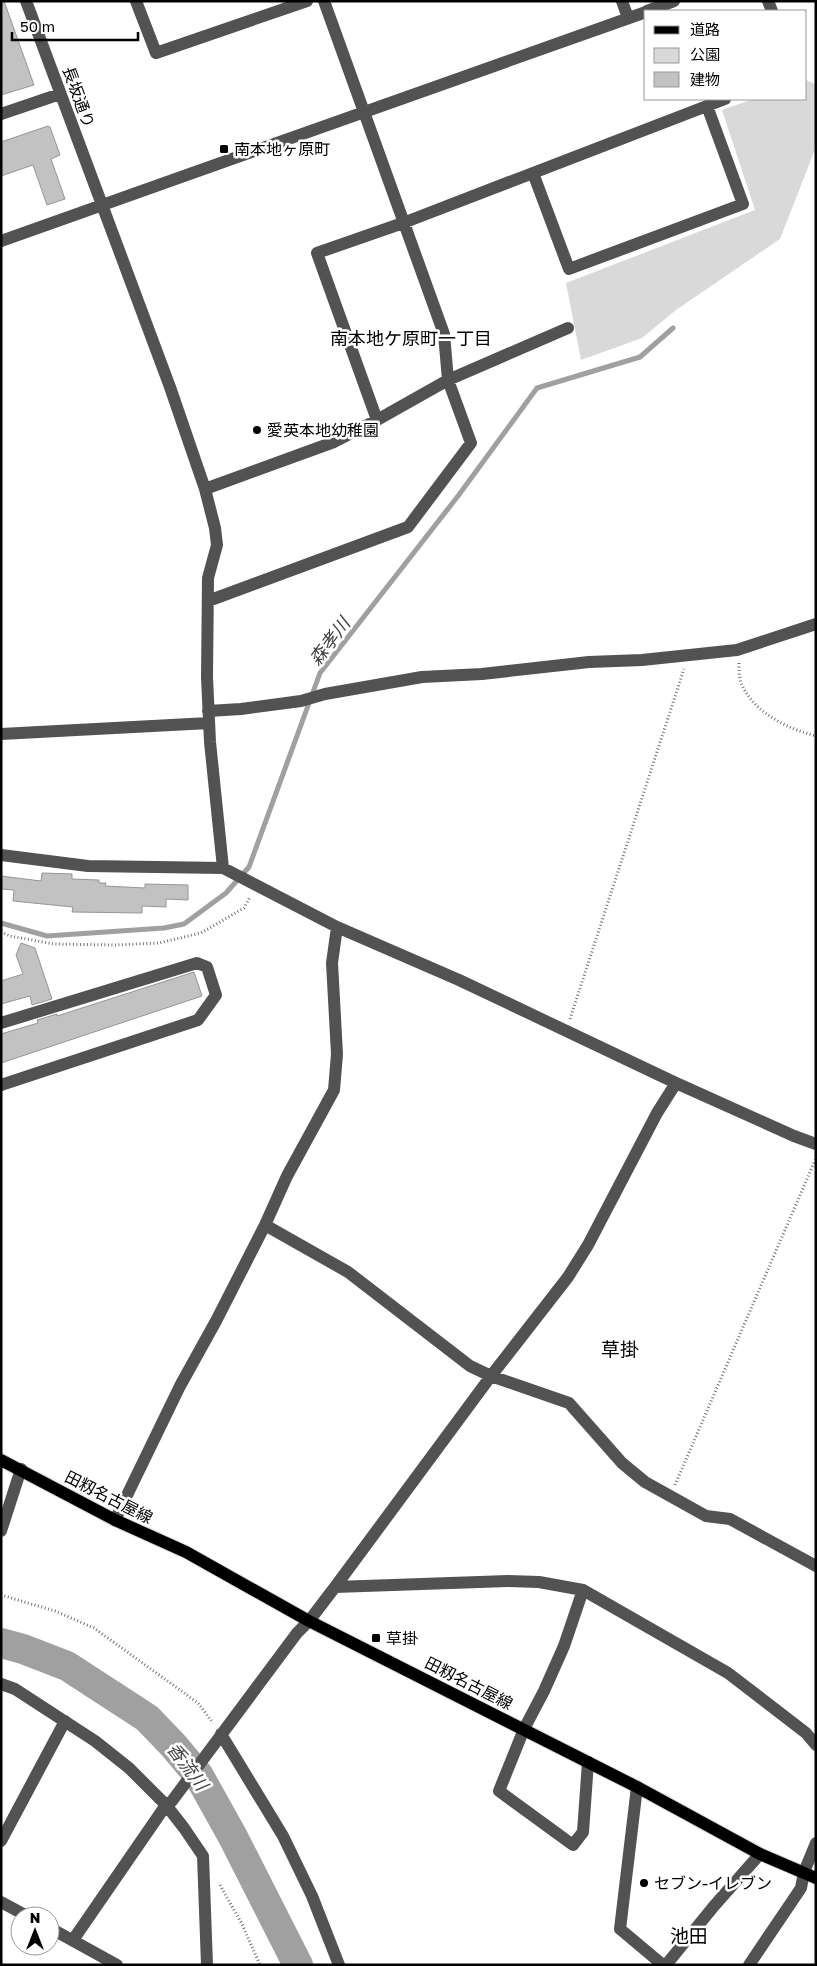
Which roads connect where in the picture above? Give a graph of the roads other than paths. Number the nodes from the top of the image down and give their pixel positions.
1 (26, 1) edge
2 (136, 1) edge
3 (308, 1) edge
4 (324, 1) edge
5 (622, 1) edge
6 (674, 1) edge
7 (649, 10) edge
8 (644, 12) edge
9 (628, 18) junction
10 (60, 94) junction
11 (722, 100) edge
12 (707, 106) junction
13 (363, 113) junction
14 (1, 114) edge
15 (533, 173) junction
16 (101, 204) junction
17 (403, 223) junction
18 (1, 241) edge
19 (568, 328) dead end
20 (448, 380) junction
21 (378, 420) junction
22 (205, 489) junction
23 (208, 601) junction
24 (816, 624) edge
25 (209, 717) junction
26 (1, 734) edge
27 (1, 854) edge
28 (227, 870) junction
29 (337, 927) junction
30 (1, 1023) edge
31 (676, 1083) junction
32 (1, 1085) edge
33 (816, 1144) edge
34 (265, 1226) junction
35 (491, 1376) junction
36 (1, 1460) edge
37 (21, 1469) junction
38 (115, 1520) junction
39 (1, 1531) edge
40 (816, 1566) edge
41 (335, 1586) junction
42 (583, 1590) junction
43 (309, 1621) junction
44 (1, 1684) edge
45 (65, 1721) junction
46 (524, 1729) junction
47 (219, 1736) junction
48 (816, 1745) edge
49 (588, 1762) junction
50 (637, 1788) junction
51 (169, 1803) junction
52 (1, 1841) edge
53 (816, 1843) edge
54 (760, 1854) junction
55 (810, 1875) edge
56 (60, 1933) edge
57 (73, 1940) junction
58 (117, 1965) edge
59 (207, 1965) edge
60 (338, 1965) edge
61 (664, 1965) edge
62 (749, 1965) edge

1 - 10 street, 長坂通り
2 - 3 street
4 - 13 street
5 - 9 street
6 - 7 street
8 - 9 street
9 - 13 street
10 - 14 street
10 - 16 street, 長坂通り
11 - 12 street
12 - 15 street
12 - 15 street
13 - 16 street
13 - 17 street
15 - 17 street
16 - 18 street
16 - 22 street, 長坂通り
17 - 20 street
17 - 21 street
19 - 20 street
20 - 21 street
20 - 23 street
21 - 22 street
22 - 23 street, 長坂通り
23 - 25 street, 長坂通り
24 - 25 street
25 - 26 street
25 - 28 street, 長坂通り
27 - 28 street
28 - 29 street
29 - 31 street
29 - 34 street
30 - 32 street
31 - 33 street
31 - 35 street
34 - 35 street
34 - 38 street
35 - 40 street
35 - 41 street
36 - 37 main road, 田籾名古屋線
37 - 38 main road, 田籾名古屋線
37 - 39 street
38 - 43 main road, 田籾名古屋線
41 - 42 street
41 - 43 street
42 - 46 street
42 - 48 street
43 - 46 main road, 田籾名古屋線
43 - 47 street
44 - 45 street
45 - 51 street
45 - 52 street
46 - 49 main road, 田籾名古屋線
46 - 49 street
47 - 51 street
47 - 60 street
49 - 50 main road, 田籾名古屋線
50 - 54 main road, 田籾名古屋線
50 - 61 street
51 - 57 street
51 - 59 street
53 - 55 street
54 - 55 main road, 田籾名古屋線
54 - 61 street
55 - 62 street
56 - 57 street
57 - 58 street

